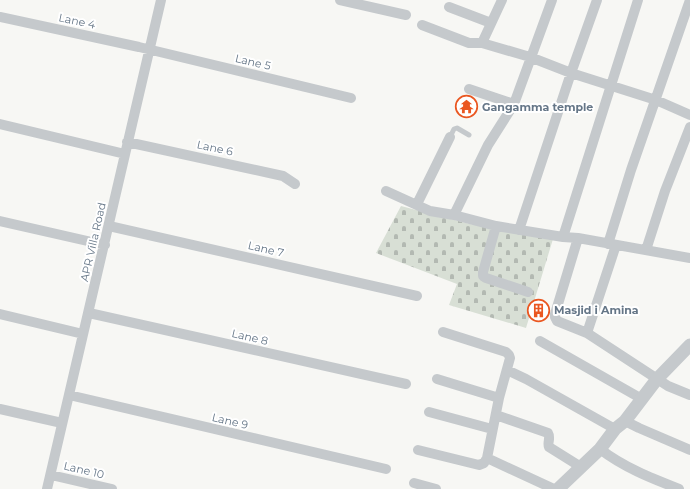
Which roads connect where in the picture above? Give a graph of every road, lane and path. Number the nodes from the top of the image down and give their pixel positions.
1 (161, 0) edge
2 (340, 0) edge
3 (502, 0) edge
4 (552, 0) edge
5 (597, 0) edge
6 (638, 0) edge
7 (690, 0) edge
8 (449, 7) dead end
9 (406, 15) dead end
10 (0, 16) edge
11 (491, 23) junction
12 (422, 25) dead end
13 (482, 43) junction
14 (149, 50) junction
15 (530, 57) junction
16 (571, 73) junction
17 (611, 86) junction
18 (469, 89) dead end
19 (351, 98) dead end
20 (656, 100) junction
21 (514, 104) junction
22 (690, 115) edge
23 (0, 124) edge
24 (690, 127) edge
25 (469, 135) dead end
26 (450, 137) joint
27 (128, 142) junction
28 (125, 154) junction
29 (295, 184) dead end
30 (386, 191) dead end
31 (417, 204) junction
32 (454, 215) junction
33 (0, 221) edge
34 (109, 226) junction
35 (496, 226) junction
36 (519, 230) junction
37 (563, 237) junction
38 (578, 238) junction
39 (612, 244) junction
40 (105, 245) junction
41 (646, 250) junction
42 (690, 258) edge
43 (528, 292) dead end
44 (416, 296) dead end
45 (89, 313) junction
46 (0, 314) edge
47 (443, 332) dead end
48 (588, 333) junction
49 (83, 334) junction
50 (540, 341) dead end
51 (690, 346) edge
52 (507, 370) junction
53 (437, 379) dead end
54 (657, 379) junction
55 (406, 384) dead end
56 (690, 395) edge
57 (69, 396) junction
58 (499, 398) junction
59 (642, 399) junction
60 (0, 409) edge
61 (428, 412) dead end
62 (496, 415) junction
63 (626, 421) junction
64 (62, 423) junction
65 (492, 429) junction
66 (615, 429) junction
67 (600, 449) junction
68 (418, 450) dead end
69 (690, 450) edge
70 (488, 458) junction
71 (581, 467) junction
72 (386, 470) dead end
73 (51, 475) junction
74 (414, 483) dead end
75 (560, 488) edge
76 (47, 489) edge
77 (112, 489) edge
78 (436, 489) edge
79 (679, 489) edge

1 - 14 street, APR Villa Road
2 - 9 street
3 - 11 street
4 - 15 street
5 - 16 street
6 - 17 street
7 - 20 street
8 - 11 street
10 - 14 street, Lane 4
11 - 13 street
12 - 13 street
13 - 15 street
14 - 19 street, Lane 5
14 - 27 street, APR Villa Road
15 - 16 street
15 - 21 street
16 - 17 street
16 - 36 street
17 - 20 street
17 - 37 street
18 - 21 street
20 - 22 street
20 - 39 street
21 - 32 street
23 - 28 street
24 - 41 street
25 - 26 lane
26 - 31 street
27 - 28 street, APR Villa Road
27 - 29 street, Lane 6
28 - 34 street, APR Villa Road
30 - 31 street
31 - 32 street
32 - 35 street
33 - 40 street
34 - 40 street, APR Villa Road
34 - 44 street, Lane 7
35 - 36 street
35 - 43 street
36 - 37 street
37 - 38 street
38 - 39 street
38 - 48 street
39 - 41 street
39 - 48 street
40 - 45 street, APR Villa Road
41 - 42 street
45 - 49 street, APR Villa Road
45 - 55 street, Lane 8
46 - 49 street
47 - 52 street
48 - 54 street
49 - 57 street, APR Villa Road
50 - 59 street
51 - 54 street
52 - 58 street
52 - 66 street
53 - 58 street
54 - 56 street
54 - 59 street
57 - 64 street, APR Villa Road
57 - 72 street, Lane 9
58 - 62 street
59 - 63 street
60 - 64 street
61 - 65 street
62 - 65 street
62 - 71 street
63 - 66 street
63 - 69 street
64 - 73 street, APR Villa Road
65 - 70 street
66 - 67 street
67 - 71 street
67 - 79 street
68 - 70 street
70 - 75 street
71 - 75 street
73 - 76 street, APR Villa Road
73 - 77 street, Lane 10
74 - 78 street

